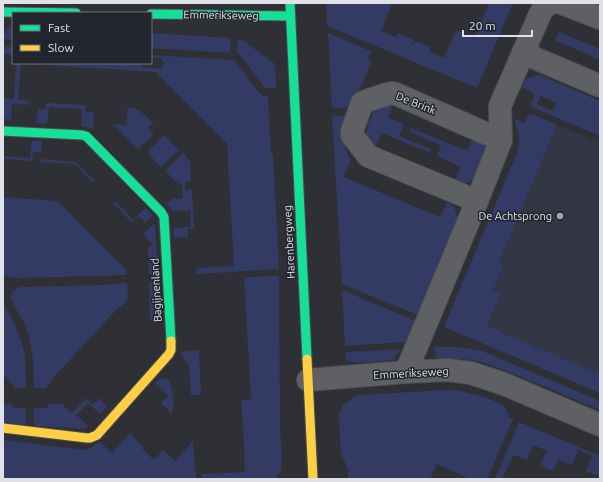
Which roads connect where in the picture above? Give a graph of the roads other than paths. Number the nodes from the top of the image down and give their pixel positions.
1 (290, 3) edge
2 (551, 3) edge
3 (561, 3) edge
4 (152, 14) edge
5 (290, 16) junction
6 (600, 18) edge
7 (523, 53) junction
8 (600, 86) edge
9 (3, 130) edge
10 (501, 140) junction
11 (477, 201) junction
12 (406, 372) junction
13 (308, 380) junction
14 (600, 425) edge
15 (3, 428) edge
16 (313, 479) edge

1 - 5 street, Harenbergweg
2 - 7 street
3 - 6 street
4 - 5 street, Emmerikseweg
5 - 13 street, Harenbergweg
7 - 8 street
7 - 10 street
9 - 15 street, Bagijnenland
10 - 11 street
10 - 11 street, De Brink
11 - 12 street
12 - 13 street, Emmerikseweg
12 - 14 street, Emmerikseweg
13 - 16 street, Harenbergweg

